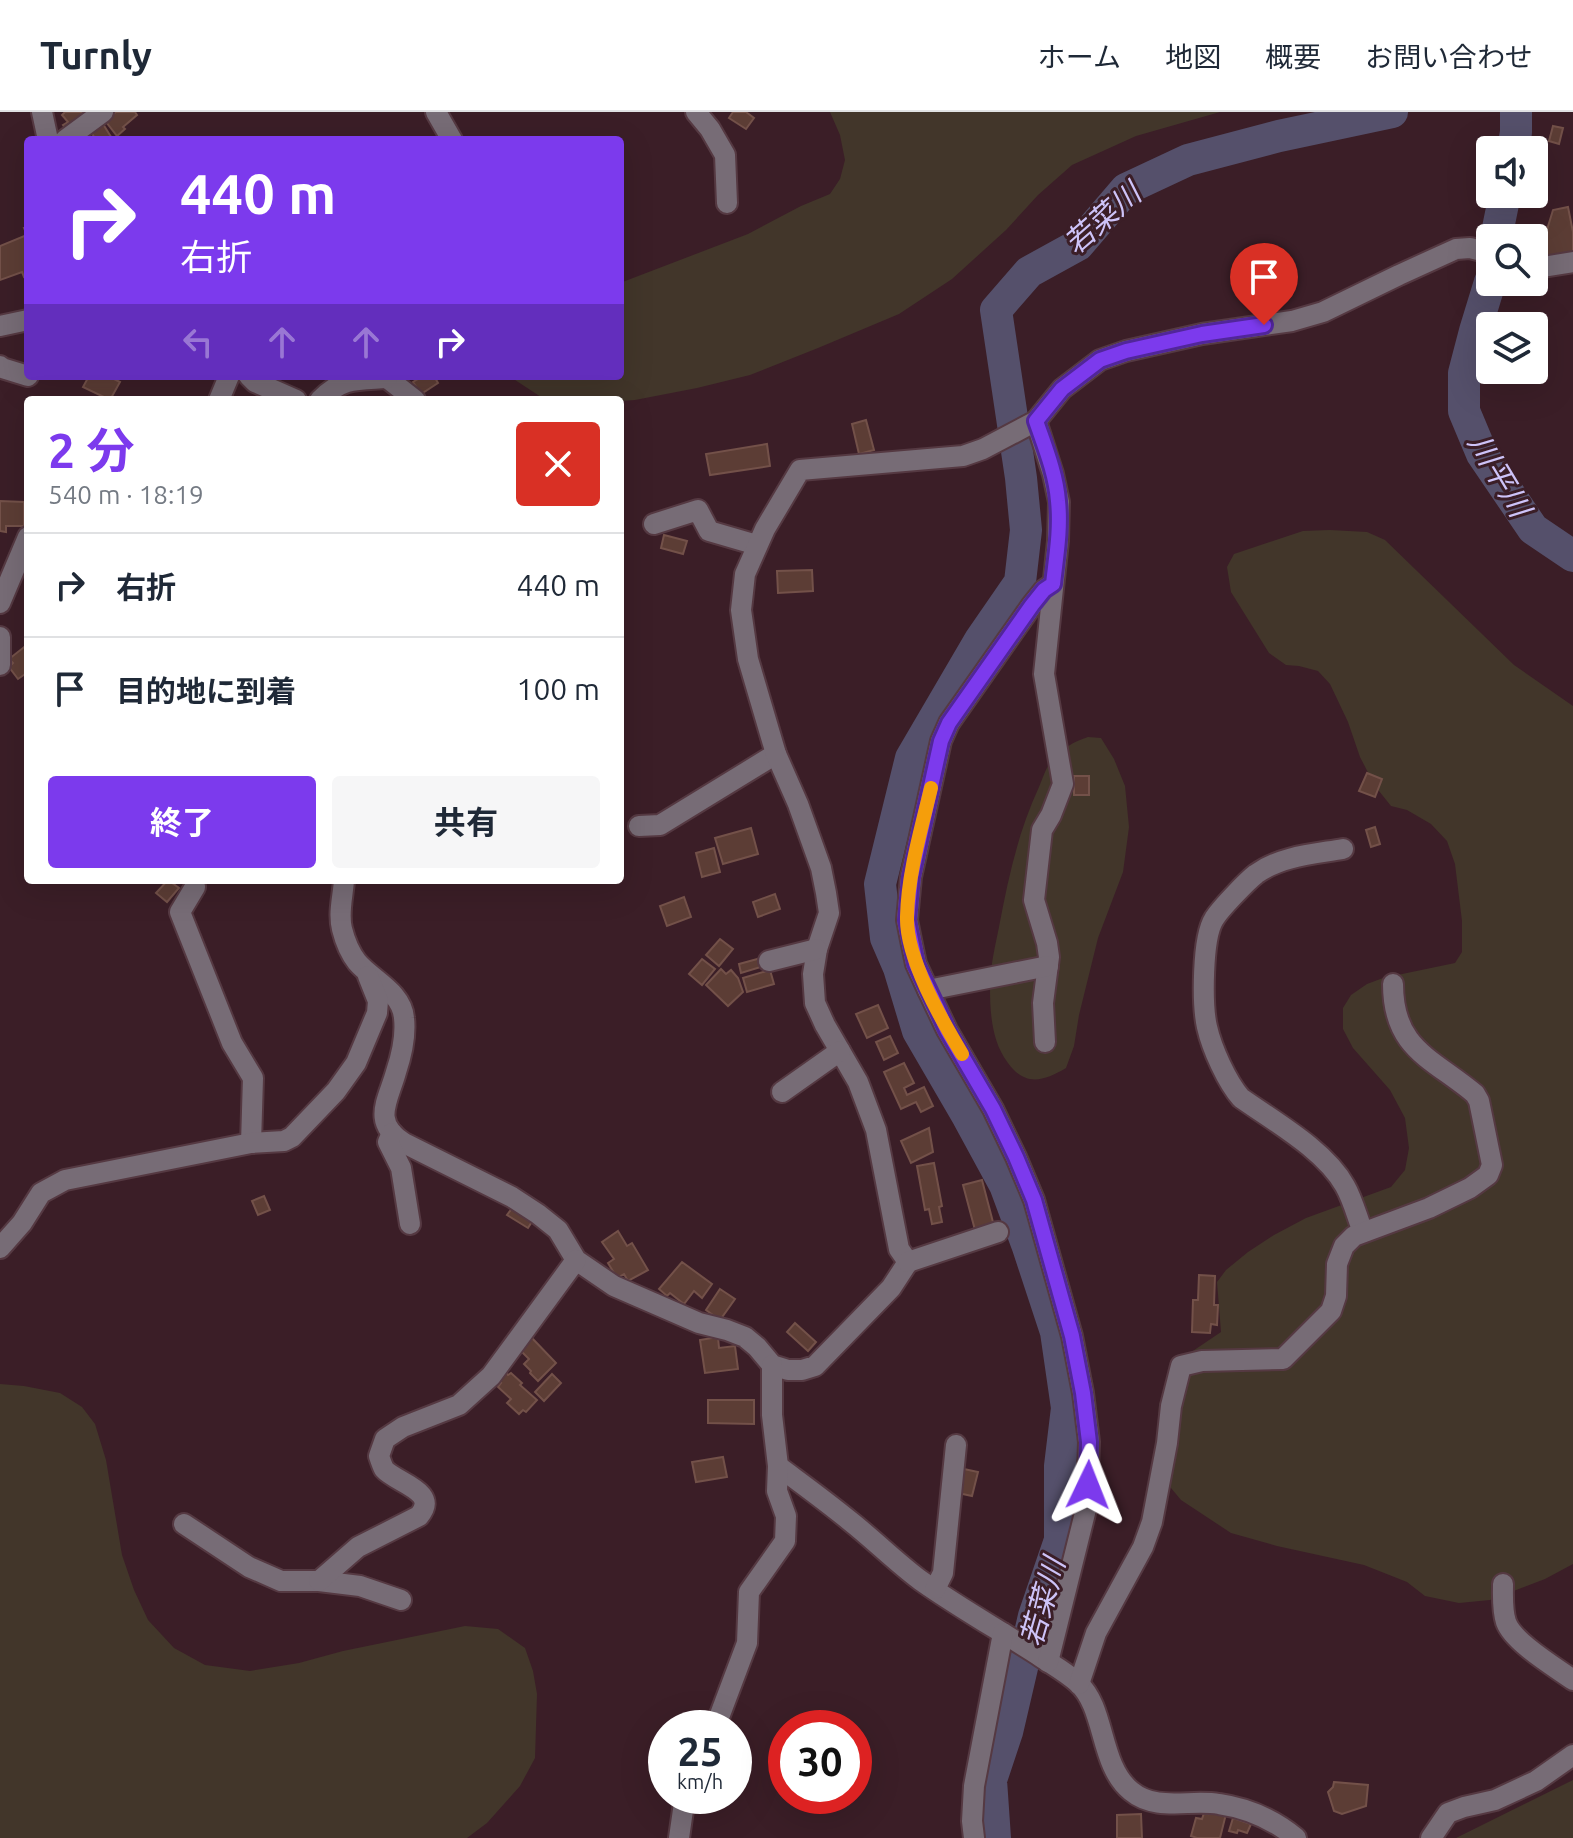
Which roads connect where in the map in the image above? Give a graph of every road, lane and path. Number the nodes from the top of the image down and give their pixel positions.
1 (42, 112) edge
2 (103, 112) edge
3 (696, 112) edge
4 (47, 136) edge
5 (70, 136) edge
6 (727, 203) dead end
7 (1476, 250) edge
8 (1573, 262) edge
9 (1548, 266) edge
10 (24, 321) edge
11 (0, 326) edge
12 (0, 366) edge
13 (24, 375) edge
14 (253, 380) edge
15 (348, 380) edge
16 (393, 380) edge
17 (287, 396) edge
18 (325, 396) edge
19 (421, 396) edge
20 (1033, 423) junction
21 (654, 524) dead end
22 (757, 545) junction
23 (24, 546) edge
24 (1053, 584) junction
25 (0, 603) edge
26 (0, 637) edge
27 (0, 665) edge
28 (776, 754) junction
29 (639, 826) dead end
30 (1343, 849) dead end
31 (344, 884) edge
32 (195, 887) dead end
33 (817, 949) junction
34 (769, 961) dead end
35 (1048, 966) junction
36 (366, 972) junction
37 (1393, 984) dead end
38 (928, 990) junction
39 (1045, 1042) dead end
40 (840, 1051) junction
41 (782, 1092) dead end
42 (392, 1133) junction
43 (251, 1143) junction
44 (410, 1224) dead end
45 (998, 1232) dead end
46 (1363, 1232) junction
47 (0, 1248) edge
48 (576, 1260) junction
49 (908, 1262) junction
50 (772, 1365) junction
51 (956, 1445) dead end
52 (778, 1466) junction
53 (184, 1524) dead end
54 (319, 1581) junction
55 (1503, 1584) dead end
56 (935, 1589) junction
57 (401, 1600) dead end
58 (1006, 1634) junction
59 (1045, 1660) junction
60 (1573, 1680) edge
61 (1079, 1684) junction
62 (722, 1710) edge
63 (1573, 1755) edge
64 (682, 1814) edge
65 (679, 1838) edge
66 (974, 1838) edge
67 (1296, 1838) edge
68 (1431, 1838) edge

1 - 4 street
2 - 5 street
3 - 6 street
7 - 20 street
8 - 9 street
10 - 11 street
12 - 13 street
14 - 17 street
15 - 18 street
16 - 19 street
20 - 22 street
20 - 24 street
21 - 22 street
22 - 28 street
23 - 25 street
24 - 35 street
24 - 38 street
26 - 27 street
28 - 29 street
28 - 33 street
30 - 46 street
31 - 36 street
32 - 43 street
33 - 34 street
33 - 40 street
35 - 38 street
35 - 39 street
36 - 42 street
36 - 43 street
37 - 46 street
38 - 59 street
40 - 41 street
40 - 49 street
42 - 44 street
42 - 48 street
43 - 47 street
45 - 49 street
46 - 61 street
48 - 50 street
48 - 54 street
49 - 50 street
50 - 52 street
51 - 56 street
52 - 56 street
52 - 62 street
53 - 54 street
54 - 57 street
55 - 60 street
56 - 58 street
58 - 59 street
58 - 66 street
59 - 61 street
61 - 67 street
63 - 68 street
64 - 65 street

